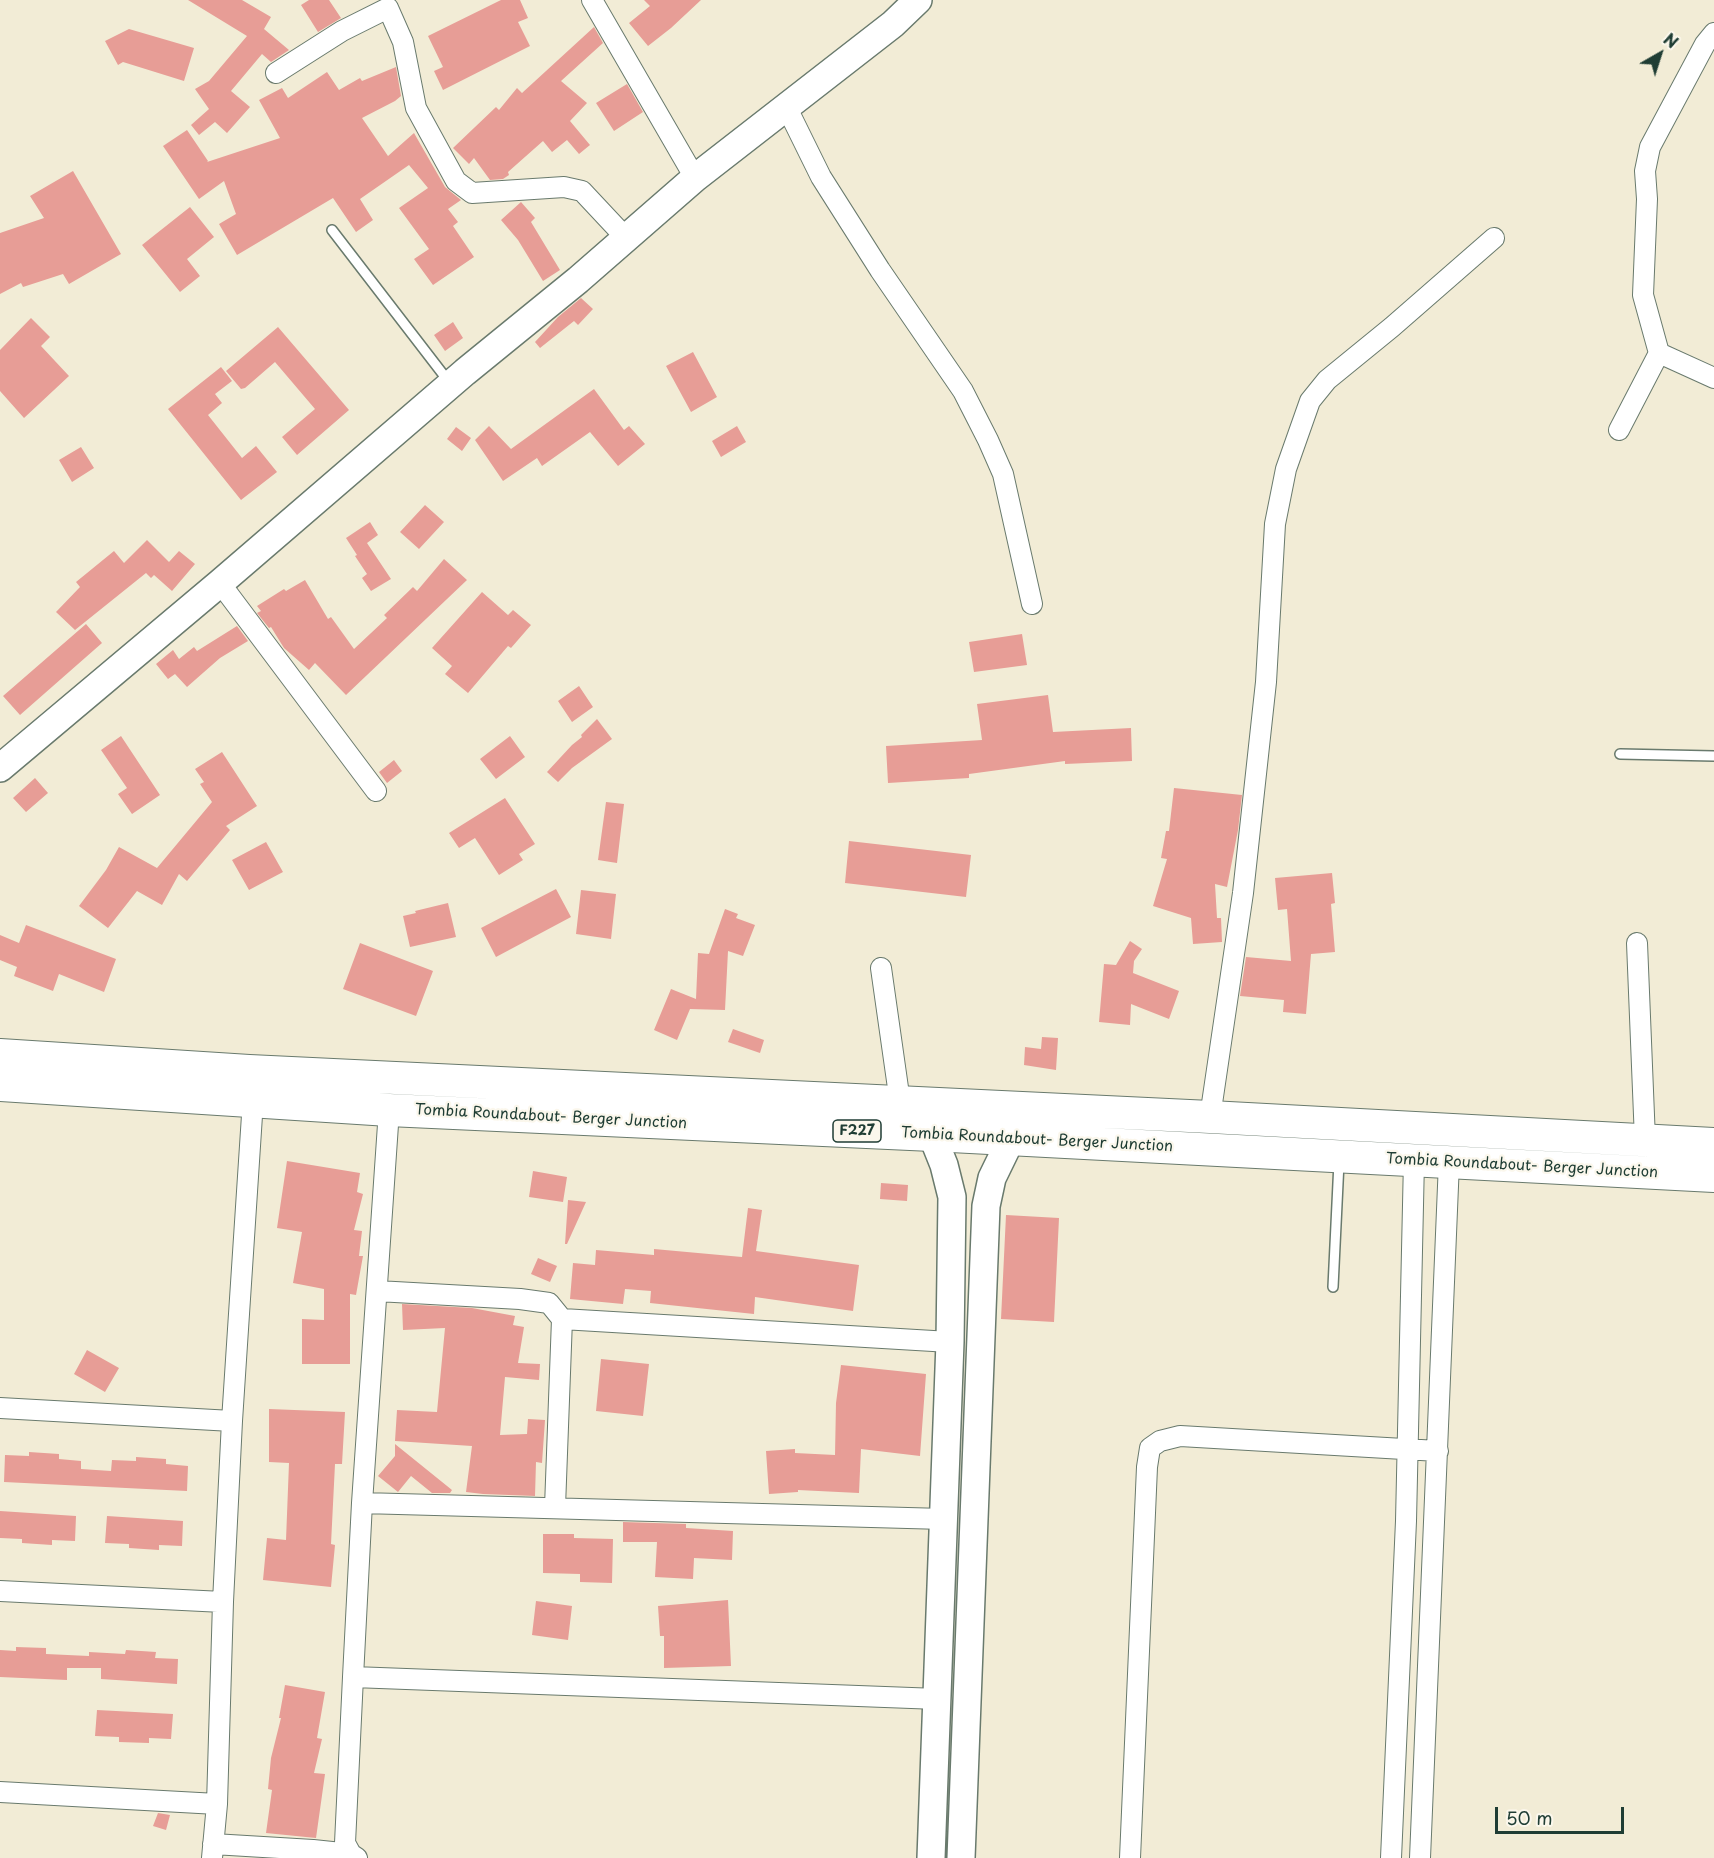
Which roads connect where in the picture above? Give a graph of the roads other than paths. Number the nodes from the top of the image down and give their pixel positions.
1 (592, 0) edge
2 (918, 0) edge
3 (386, 4) edge
4 (1714, 33) edge
5 (276, 73) dead end
6 (786, 106) junction
7 (695, 178) junction
8 (332, 230) dead end
9 (626, 238) junction
10 (1494, 238) dead end
11 (1659, 353) junction
12 (1714, 378) edge
13 (451, 384) junction
14 (1619, 430) dead end
15 (220, 583) junction
16 (1032, 604) dead end
17 (1620, 754) dead end
18 (1714, 756) edge
19 (0, 768) edge
20 (376, 791) dead end
21 (1637, 943) dead end
22 (881, 968) dead end
23 (0, 1054) edge
24 (0, 1085) edge
25 (253, 1100) junction
26 (900, 1102) junction
27 (389, 1110) junction
28 (1210, 1117) junction
29 (932, 1135) junction
30 (1011, 1139) junction
31 (1645, 1140) junction
32 (1714, 1144) edge
33 (1339, 1156) junction
34 (1414, 1160) junction
35 (1449, 1162) junction
36 (1714, 1176) edge
37 (1333, 1287) dead end
38 (377, 1291) junction
39 (562, 1318) junction
40 (950, 1342) junction
41 (0, 1408) edge
42 (232, 1421) junction
43 (1408, 1450) junction
44 (1438, 1451) junction
45 (362, 1503) junction
46 (555, 1507) junction
47 (944, 1519) junction
48 (0, 1592) edge
49 (223, 1602) junction
50 (352, 1677) junction
51 (938, 1699) junction
52 (0, 1792) edge
53 (217, 1804) junction
54 (933, 1812) junction
55 (963, 1814) junction
56 (212, 1851) edge
57 (354, 1856) edge
58 (932, 1858) edge
59 (961, 1858) edge
60 (1130, 1858) edge
61 (1391, 1858) edge
62 (1420, 1858) edge

1 - 7 street
2 - 6 street
3 - 5 street
3 - 9 street
4 - 11 street
6 - 7 street
6 - 16 street
7 - 9 street
8 - 13 lane
9 - 13 street
10 - 28 street
11 - 12 street
11 - 14 street
13 - 15 street
15 - 19 street
15 - 20 street
17 - 18 lane
21 - 31 street
22 - 26 street
23 - 26 main road, Tombia Roundabout- Berger Junction / F227
24 - 25 main road, Tombia Roundabout- Berger Junction / F227
25 - 27 main road, Tombia Roundabout- Berger Junction / F227
25 - 42 street
26 - 28 main road, Tombia Roundabout- Berger Junction / F227
27 - 29 main road, Tombia Roundabout- Berger Junction / F227
27 - 38 street
28 - 31 main road, Tombia Roundabout- Berger Junction / F227
29 - 30 main road, Tombia Roundabout- Berger Junction / F227
29 - 40 street
30 - 33 main road, Tombia Roundabout- Berger Junction / F227
30 - 55 street
31 - 32 main road, Tombia Roundabout- Berger Junction / F227
33 - 34 main road, Tombia Roundabout- Berger Junction / F227
33 - 37 lane
34 - 35 main road, Tombia Roundabout- Berger Junction / F227
34 - 43 street
35 - 36 main road, Tombia Roundabout- Berger Junction / F227
35 - 44 street
38 - 39 street
38 - 45 street
39 - 40 street
39 - 46 street
40 - 47 street
41 - 42 street
42 - 49 street
43 - 44 street
43 - 60 street
43 - 61 street
44 - 62 street
45 - 46 street
45 - 50 street
46 - 47 street
47 - 51 street
48 - 49 street
49 - 53 street
50 - 51 street
50 - 57 street
51 - 54 street
52 - 53 street
53 - 56 street
54 - 55 street
54 - 58 street
55 - 59 street
56 - 57 street

